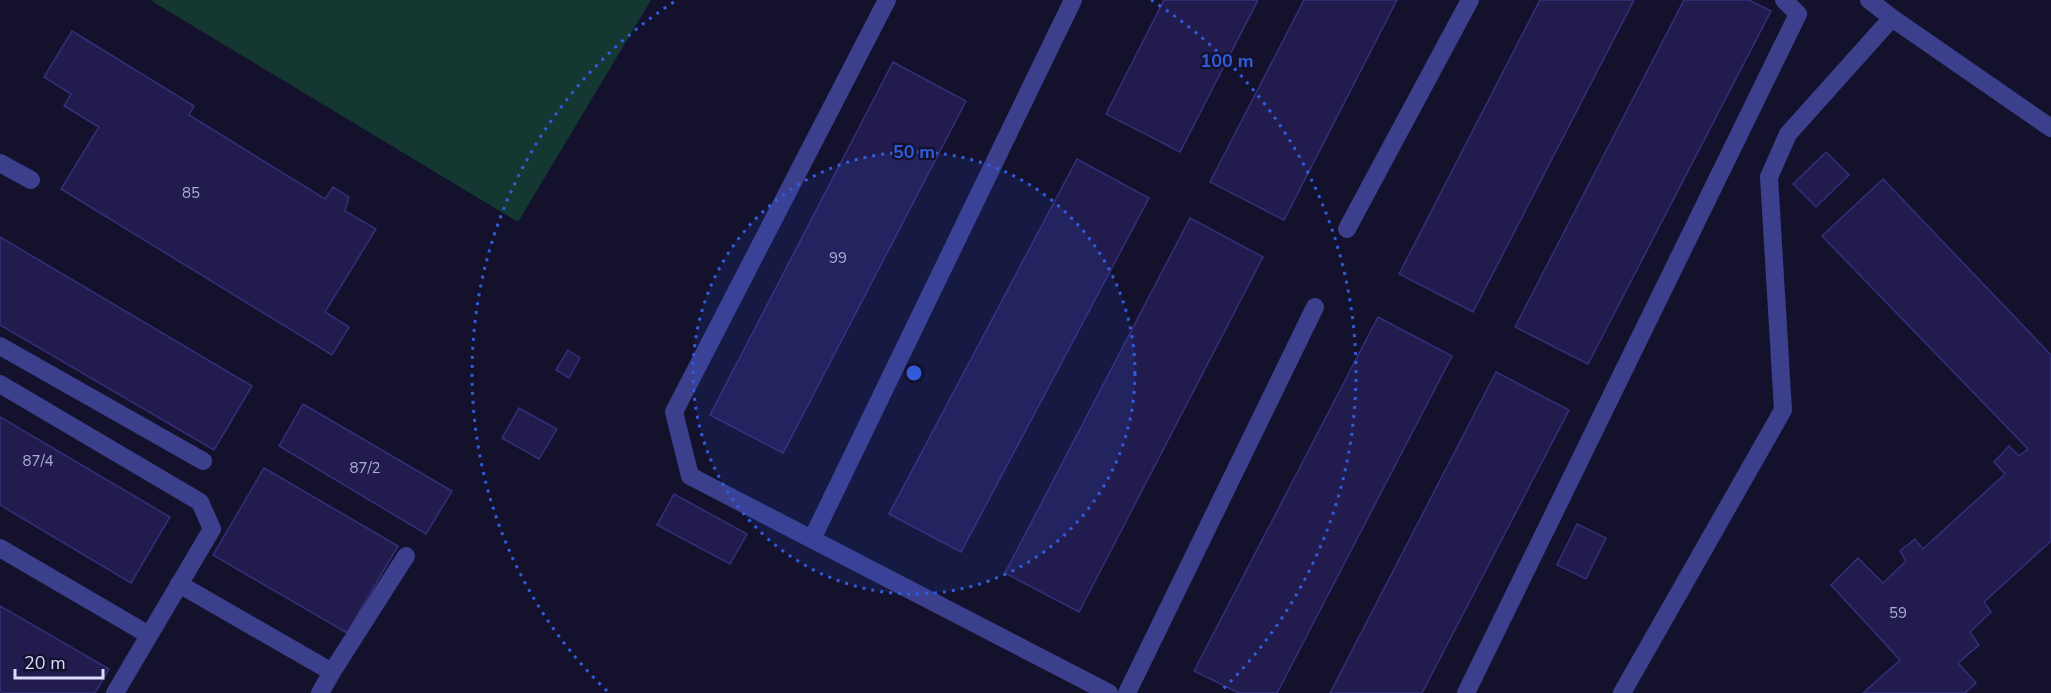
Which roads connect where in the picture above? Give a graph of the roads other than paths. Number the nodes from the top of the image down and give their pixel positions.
1 (887, 0) edge
2 (1073, 0) edge
3 (1470, 0) edge
4 (1784, 0) edge
5 (1869, 0) edge
6 (1892, 18) junction
7 (2051, 128) edge
8 (0, 163) edge
9 (31, 180) dead end
10 (1347, 229) dead end
11 (1315, 307) dead end
12 (0, 346) edge
13 (0, 384) edge
14 (203, 461) dead end
15 (812, 539) junction
16 (0, 548) edge
17 (405, 556) dead end
18 (179, 584) junction
19 (149, 635) junction
20 (332, 672) junction
21 (115, 693) edge
22 (320, 693) edge
23 (1109, 693) edge
24 (1127, 693) edge
25 (1467, 693) edge
26 (1622, 693) edge

1 - 15 lane
2 - 15 lane
3 - 10 lane
4 - 25 lane
5 - 6 lane
6 - 7 lane
6 - 26 lane
8 - 9 lane
11 - 24 lane
12 - 14 lane
13 - 18 lane
15 - 23 lane
16 - 19 lane
17 - 20 lane
18 - 19 lane
18 - 20 lane
19 - 21 lane
20 - 22 lane

